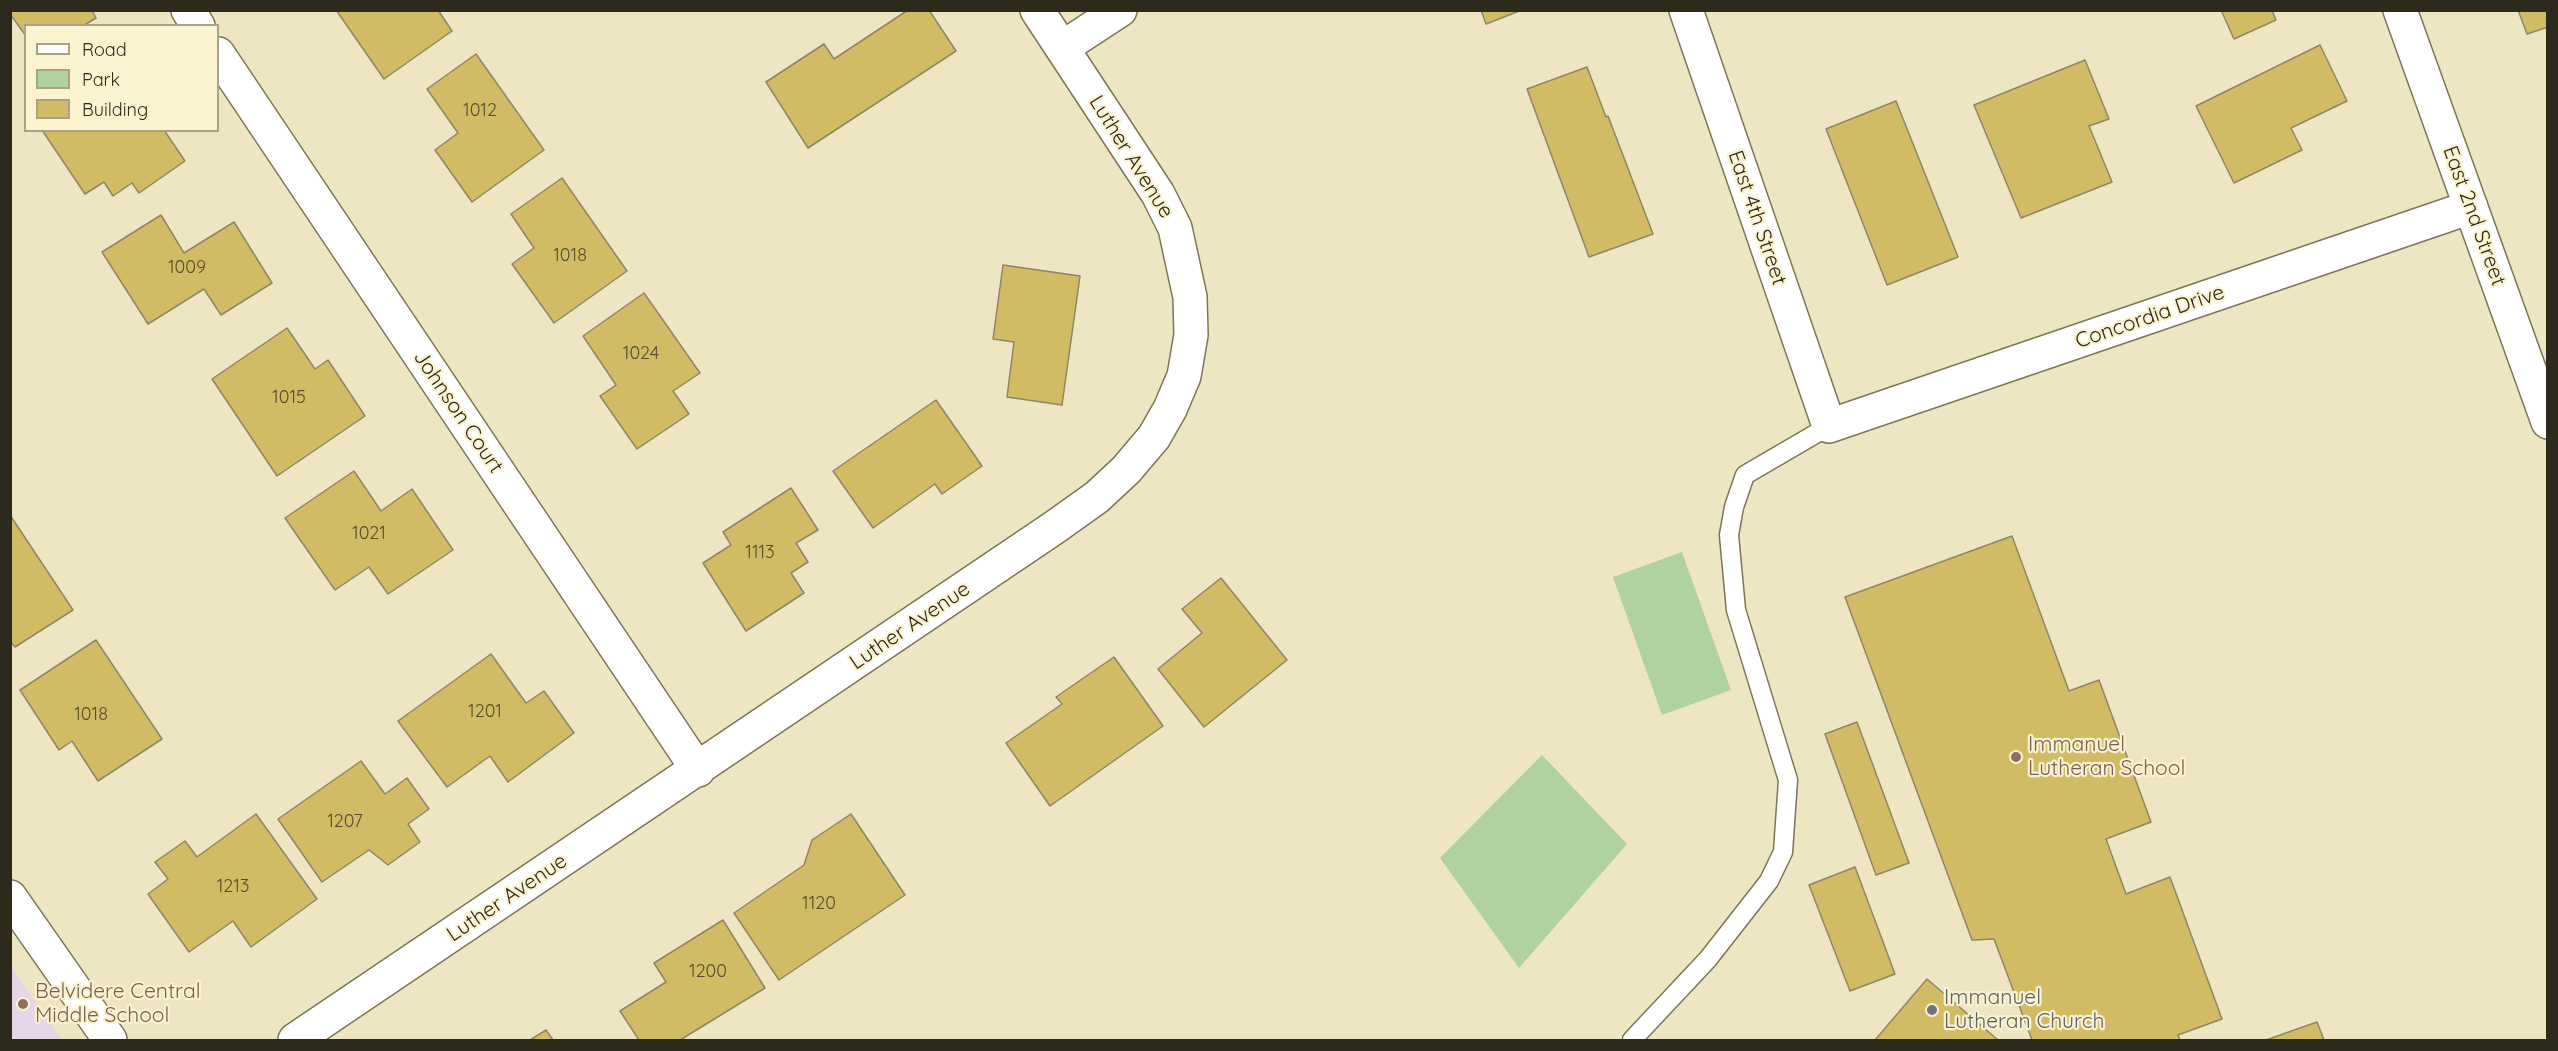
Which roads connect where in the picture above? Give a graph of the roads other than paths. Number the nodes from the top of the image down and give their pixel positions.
1 (188, 10) edge
2 (1037, 10) edge
3 (1120, 10) edge
4 (1686, 10) edge
5 (2400, 10) edge
6 (197, 24) edge
7 (1062, 48) junction
8 (219, 55) edge
9 (2471, 207) junction
10 (2547, 422) edge
11 (1829, 426) junction
12 (698, 770) junction
13 (10, 897) edge
14 (110, 1041) edge
15 (295, 1041) edge
16 (1632, 1041) edge

1 - 6 street
2 - 7 street, Luther Avenue
3 - 7 street
4 - 11 street, East 4th Street
5 - 9 street, East 2nd Street
7 - 12 street, Luther Avenue
8 - 12 street, Johnson Court
9 - 10 street, East 2nd Street
9 - 11 street, Concordia Drive
11 - 16 lane
12 - 15 street, Luther Avenue
13 - 14 street

